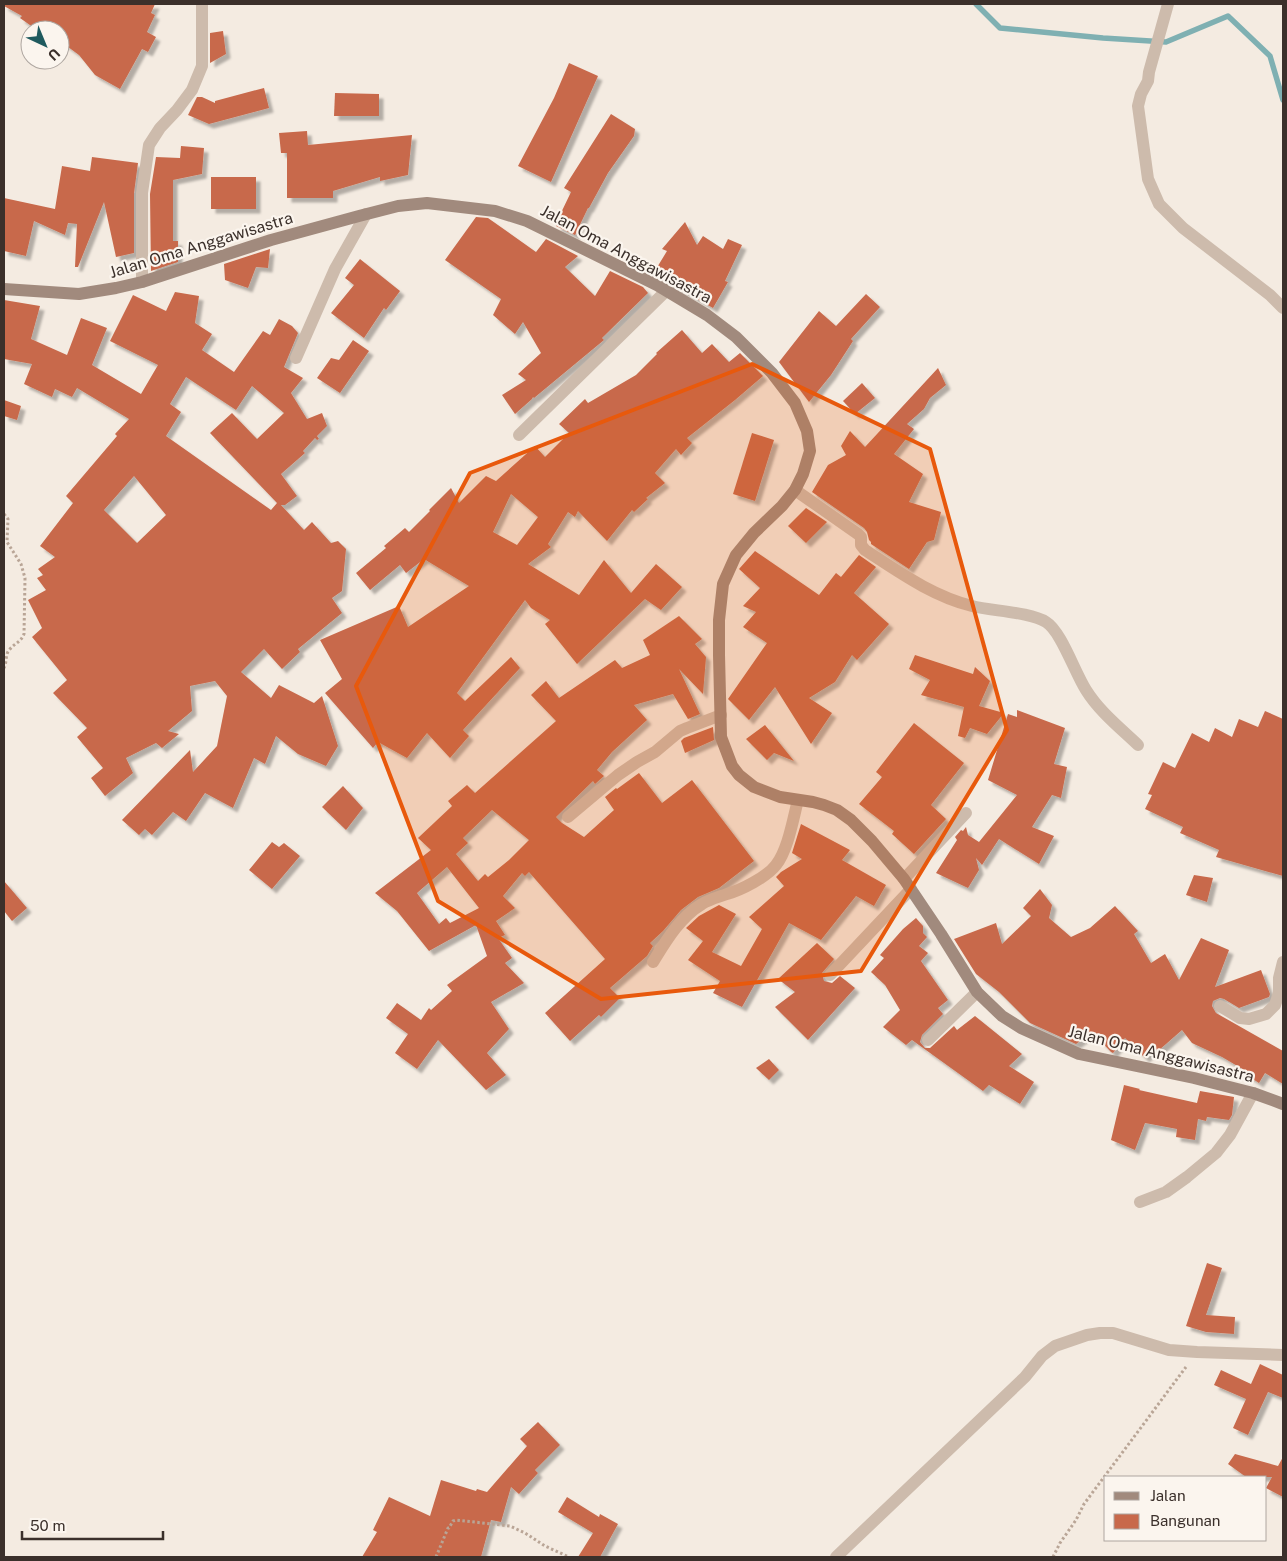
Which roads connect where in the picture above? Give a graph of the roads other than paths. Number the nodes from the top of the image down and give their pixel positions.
1 (202, 4) edge
2 (1168, 4) edge
3 (366, 214) junction
4 (142, 282) junction
5 (4, 289) edge
6 (666, 291) junction
7 (1283, 308) edge
8 (296, 358) dead end
9 (520, 435) dead end
10 (795, 490) junction
11 (721, 715) junction
12 (1138, 745) dead end
13 (798, 800) junction
14 (966, 813) dead end
15 (568, 817) dead end
16 (908, 884) junction
17 (653, 962) dead end
18 (1283, 962) edge
19 (830, 974) dead end
20 (977, 992) junction
21 (1220, 1006) dead end
22 (928, 1040) dead end
23 (1254, 1093) junction
24 (1283, 1104) edge
25 (1140, 1202) dead end
26 (1283, 1355) edge
27 (836, 1557) edge

1 - 4 street
2 - 7 street
3 - 4 main road, Jalan Oma Anggawisastra
3 - 6 main road, Jalan Oma Anggawisastra
3 - 8 street
4 - 5 main road, Jalan Oma Anggawisastra
6 - 9 street
6 - 10 main road, Jalan Oma Anggawisastra
10 - 11 main road, Jalan Oma Anggawisastra
10 - 12 street
11 - 13 main road, Jalan Oma Anggawisastra
11 - 15 street
13 - 16 main road, Jalan Oma Anggawisastra
13 - 17 street
14 - 16 street
16 - 19 street
16 - 20 main road, Jalan Oma Anggawisastra
18 - 21 street
20 - 22 street
20 - 23 main road, Jalan Oma Anggawisastra
23 - 24 main road, Jalan Oma Anggawisastra
23 - 25 street
26 - 27 street

